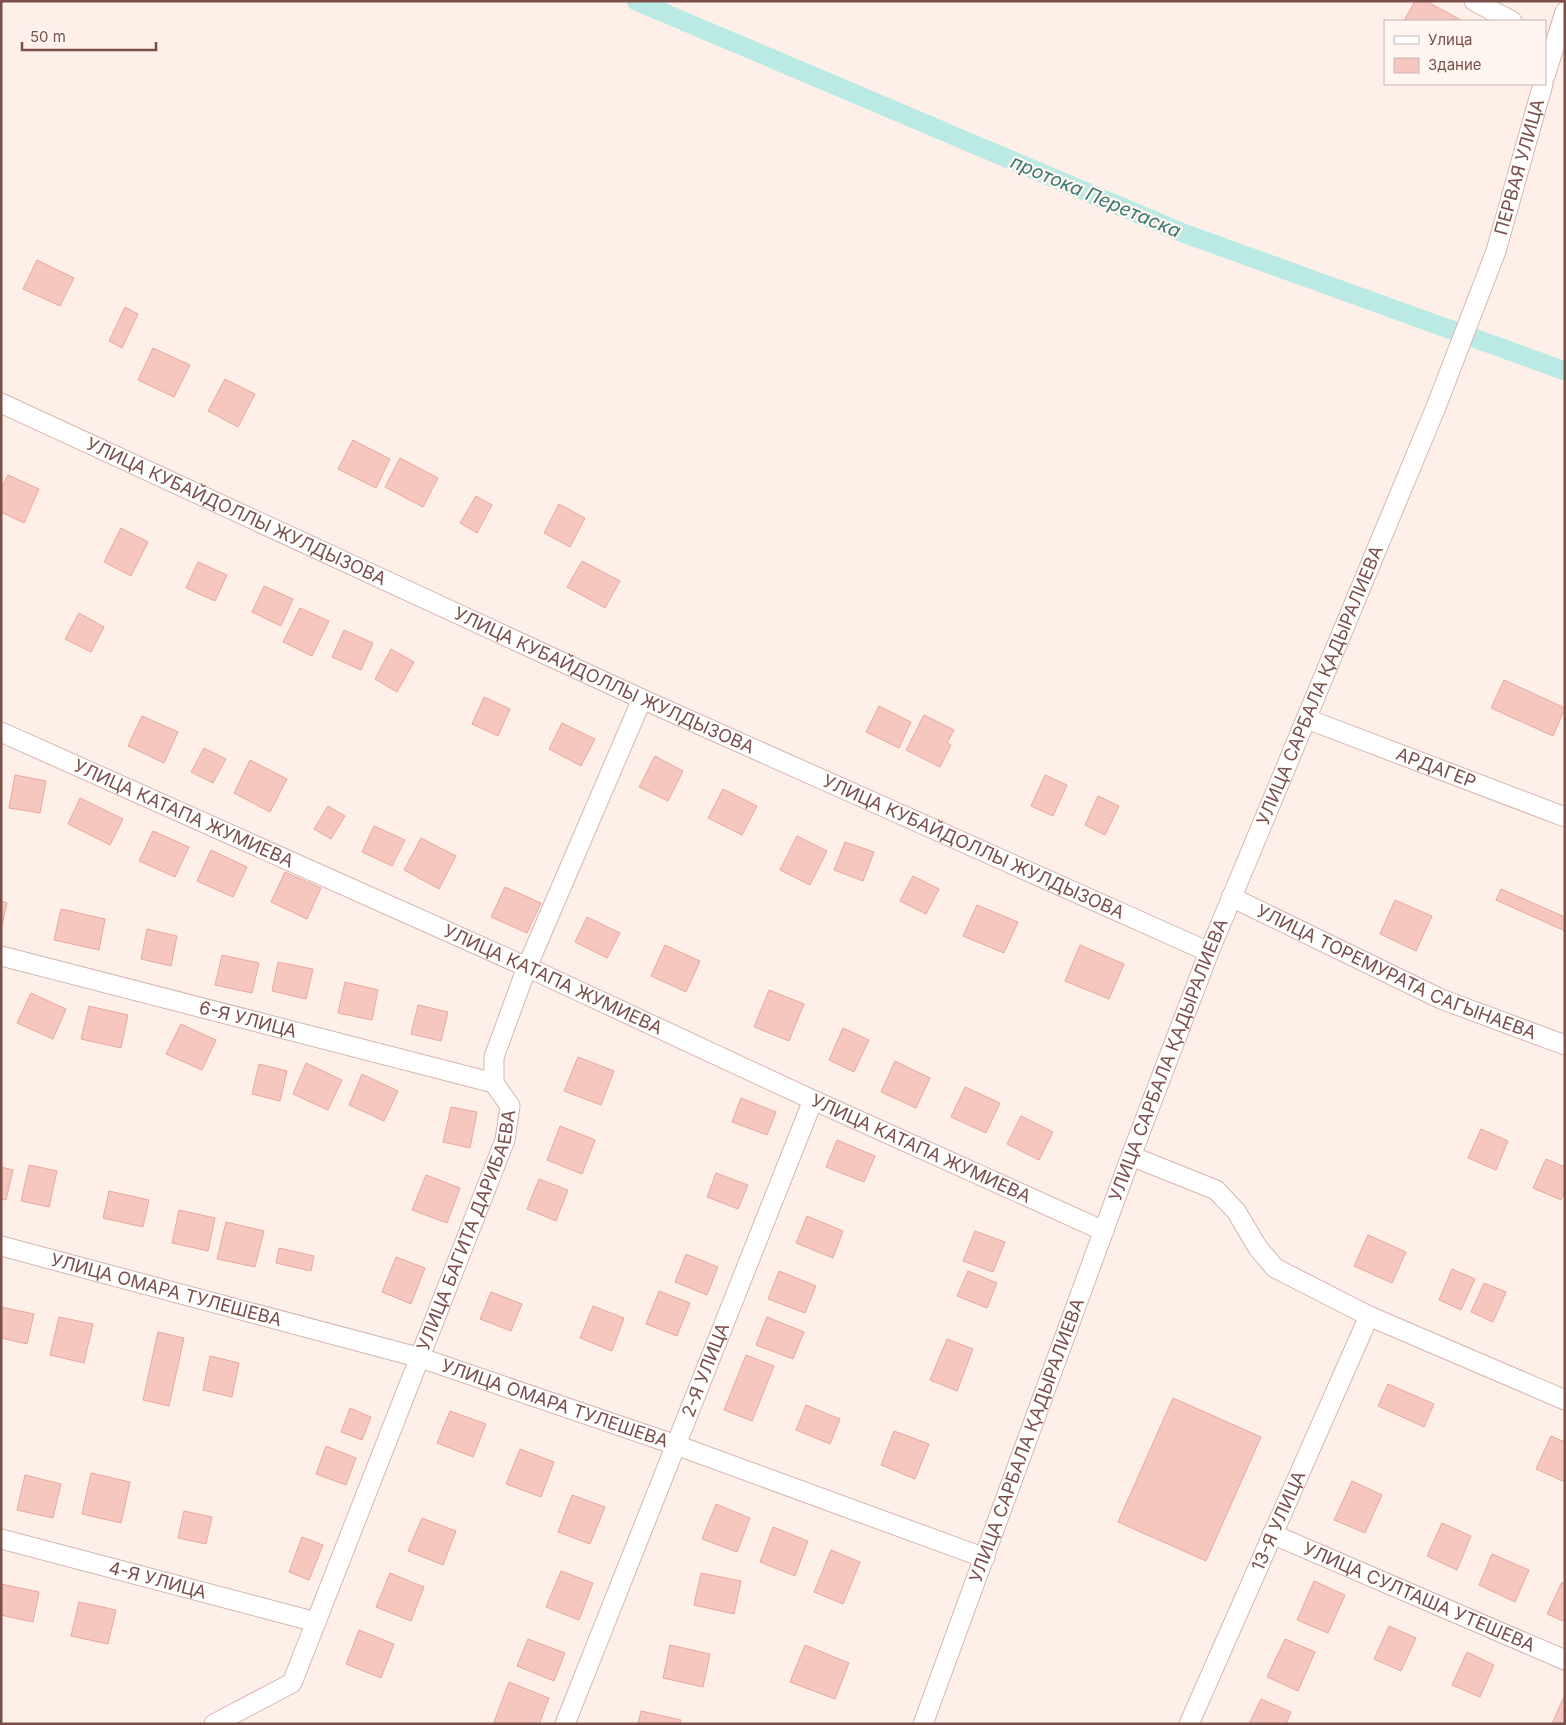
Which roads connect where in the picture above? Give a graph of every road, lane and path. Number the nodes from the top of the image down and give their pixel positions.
1 (1474, 1) edge
2 (1565, 12) edge
3 (1510, 20) edge
4 (1549, 41) edge
5 (1546, 67) edge
6 (1542, 85) edge
7 (1, 403) edge
8 (1436, 407) joint
9 (642, 699) junction
10 (1307, 719) junction
11 (1, 732) edge
12 (1565, 817) edge
13 (1231, 897) junction
14 (1209, 952) junction
15 (1, 956) edge
16 (527, 967) junction
17 (1565, 1045) edge
18 (494, 1083) junction
19 (813, 1100) junction
20 (1131, 1156) junction
21 (1104, 1231) junction
22 (1, 1246) edge
23 (1369, 1316) junction
24 (421, 1358) junction
25 (1565, 1400) edge
26 (676, 1445) junction
27 (1272, 1534) junction
28 (1, 1538) edge
29 (985, 1558) junction
30 (316, 1622) junction
31 (1565, 1660) edge
32 (214, 1724) edge
33 (566, 1724) edge
34 (923, 1724) edge
35 (1189, 1724) edge

1 - 3 street
2 - 4 street, ПЕРВАЯ УЛИЦА
4 - 5 street, ПЕРВАЯ УЛИЦА
6 - 8 street, ПЕРВАЯ УЛИЦА
7 - 9 street, УЛИЦА КУБАЙДОЛЛЫ ЖУЛДЫЗОВА
8 - 10 street, УЛИЦА САРБАЛА ҚАДЫРАЛИЕВА
9 - 14 street, УЛИЦА КУБАЙДОЛЛЫ ЖУЛДЫЗОВА
9 - 16 street, УЛИЦА БАГИТА ДАРИБАЕВА
10 - 12 street, АРДАГЕР
10 - 13 street, УЛИЦА САРБАЛА ҚАДЫРАЛИЕВА
11 - 16 street, УЛИЦА КАТАПА ЖУМИЕВА
13 - 14 street, УЛИЦА САРБАЛА ҚАДЫРАЛИЕВА
13 - 17 street, УЛИЦА ТОРЕМУРАТА САГЫНАЕВА
14 - 20 street, УЛИЦА САРБАЛА ҚАДЫРАЛИЕВА
15 - 18 street, 6-Я УЛИЦА
16 - 18 street, УЛИЦА БАГИТА ДАРИБАЕВА
16 - 19 street, УЛИЦА КАТАПА ЖУМИЕВА
18 - 24 street, УЛИЦА БАГИТА ДАРИБАЕВА
19 - 21 street, УЛИЦА КАТАПА ЖУМИЕВА
19 - 26 street, 2-Я УЛИЦА
20 - 21 street, УЛИЦА САРБАЛА ҚАДЫРАЛИЕВА
20 - 23 street
21 - 29 street, УЛИЦА САРБАЛА ҚАДЫРАЛИЕВА
22 - 24 street, УЛИЦА ОМАРА ТУЛЕШЕВА
23 - 25 street
23 - 27 street, 13-Я УЛИЦА
24 - 26 street, УЛИЦА ОМАРА ТУЛЕШЕВА
24 - 30 street, УЛИЦА БАГИТА ДАРИБАЕВА
26 - 29 street, УЛИЦА ОМАРА ТУЛЕШЕВА
26 - 33 street, 2-Я УЛИЦА
27 - 31 street, УЛИЦА СУЛТАША УТЕШЕВА
27 - 35 street, 13-Я УЛИЦА
28 - 30 street, 4-Я УЛИЦА
29 - 34 street, УЛИЦА САРБАЛА ҚАДЫРАЛИЕВА
30 - 32 street, УЛИЦА БАГИТА ДАРИБАЕВА

